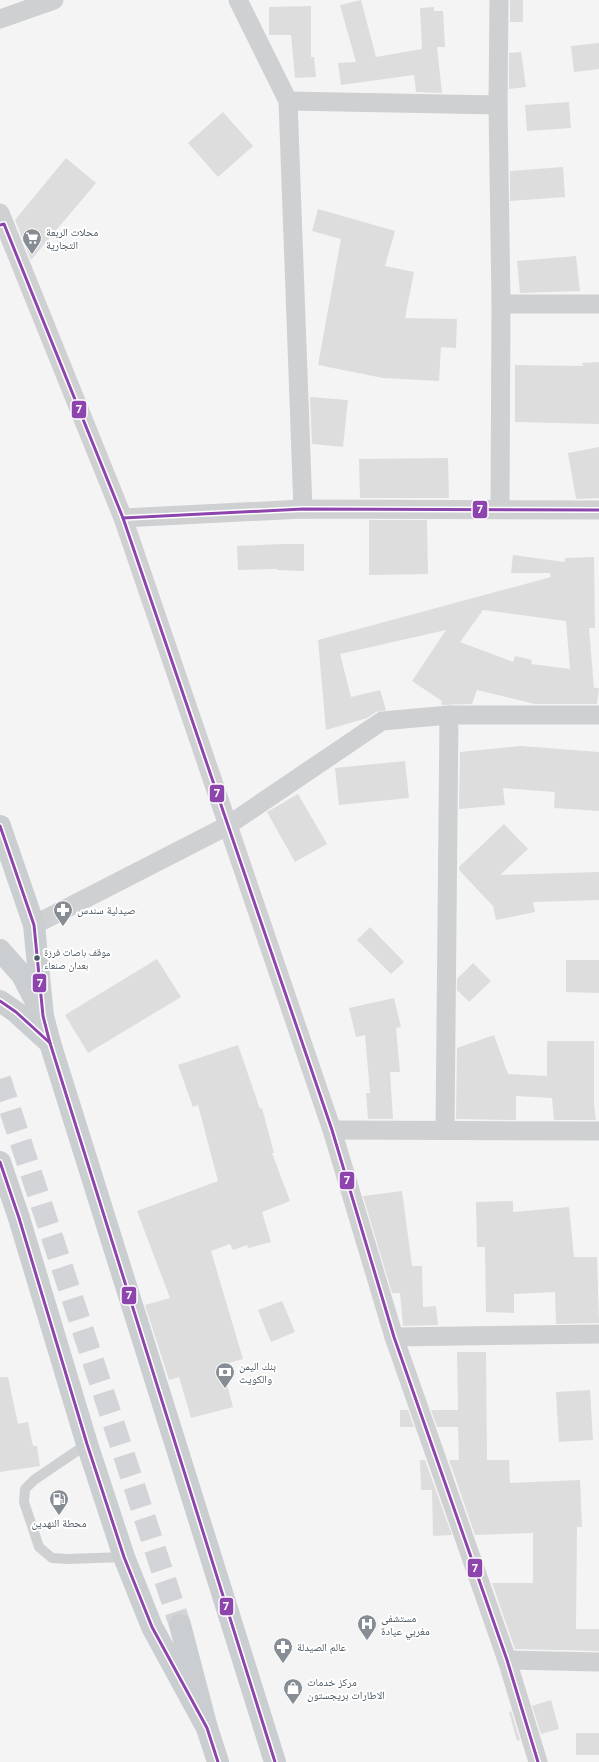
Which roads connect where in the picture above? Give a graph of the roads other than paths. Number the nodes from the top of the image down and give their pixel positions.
1 (54, 0) edge
2 (238, 0) edge
3 (499, 0) edge
4 (0, 20) edge
5 (288, 101) junction
6 (498, 105) junction
7 (1, 221) edge
8 (501, 304) junction
9 (599, 304) edge
10 (500, 509) junction
11 (303, 510) junction
12 (599, 510) edge
13 (123, 518) junction
14 (449, 715) junction
15 (599, 715) edge
16 (0, 826) edge
17 (227, 826) junction
18 (34, 925) junction
19 (0, 950) edge
20 (0, 1001) edge
21 (43, 1016) junction
22 (50, 1044) junction
23 (332, 1130) junction
24 (445, 1130) junction
25 (599, 1131) edge
26 (0, 1162) edge
27 (599, 1334) edge
28 (394, 1337) junction
29 (87, 1444) junction
30 (124, 1557) junction
31 (180, 1625) tunnel mouth
32 (507, 1660) junction
33 (599, 1662) edge
34 (207, 1728) junction
35 (218, 1762) edge
36 (275, 1762) edge
37 (538, 1762) edge

1 - 4 street
2 - 5 street
3 - 6 street
5 - 6 street
5 - 11 street
6 - 8 street
7 - 13 street
8 - 9 street
8 - 10 street
10 - 11 street
10 - 12 street
11 - 13 street
13 - 17 street
14 - 15 street
14 - 17 street
14 - 24 street
16 - 18 main road
17 - 18 street
17 - 23 street
18 - 21 main road
19 - 21 main road
20 - 22 main road
21 - 22 main road
22 - 36 main road
23 - 24 street
23 - 28 street
24 - 25 street
26 - 29 main road
27 - 28 street
28 - 32 street
29 - 30 main road
29 - 30 lane
30 - 34 main road
31 - 34 main road
32 - 33 street
32 - 37 street
34 - 35 main road

